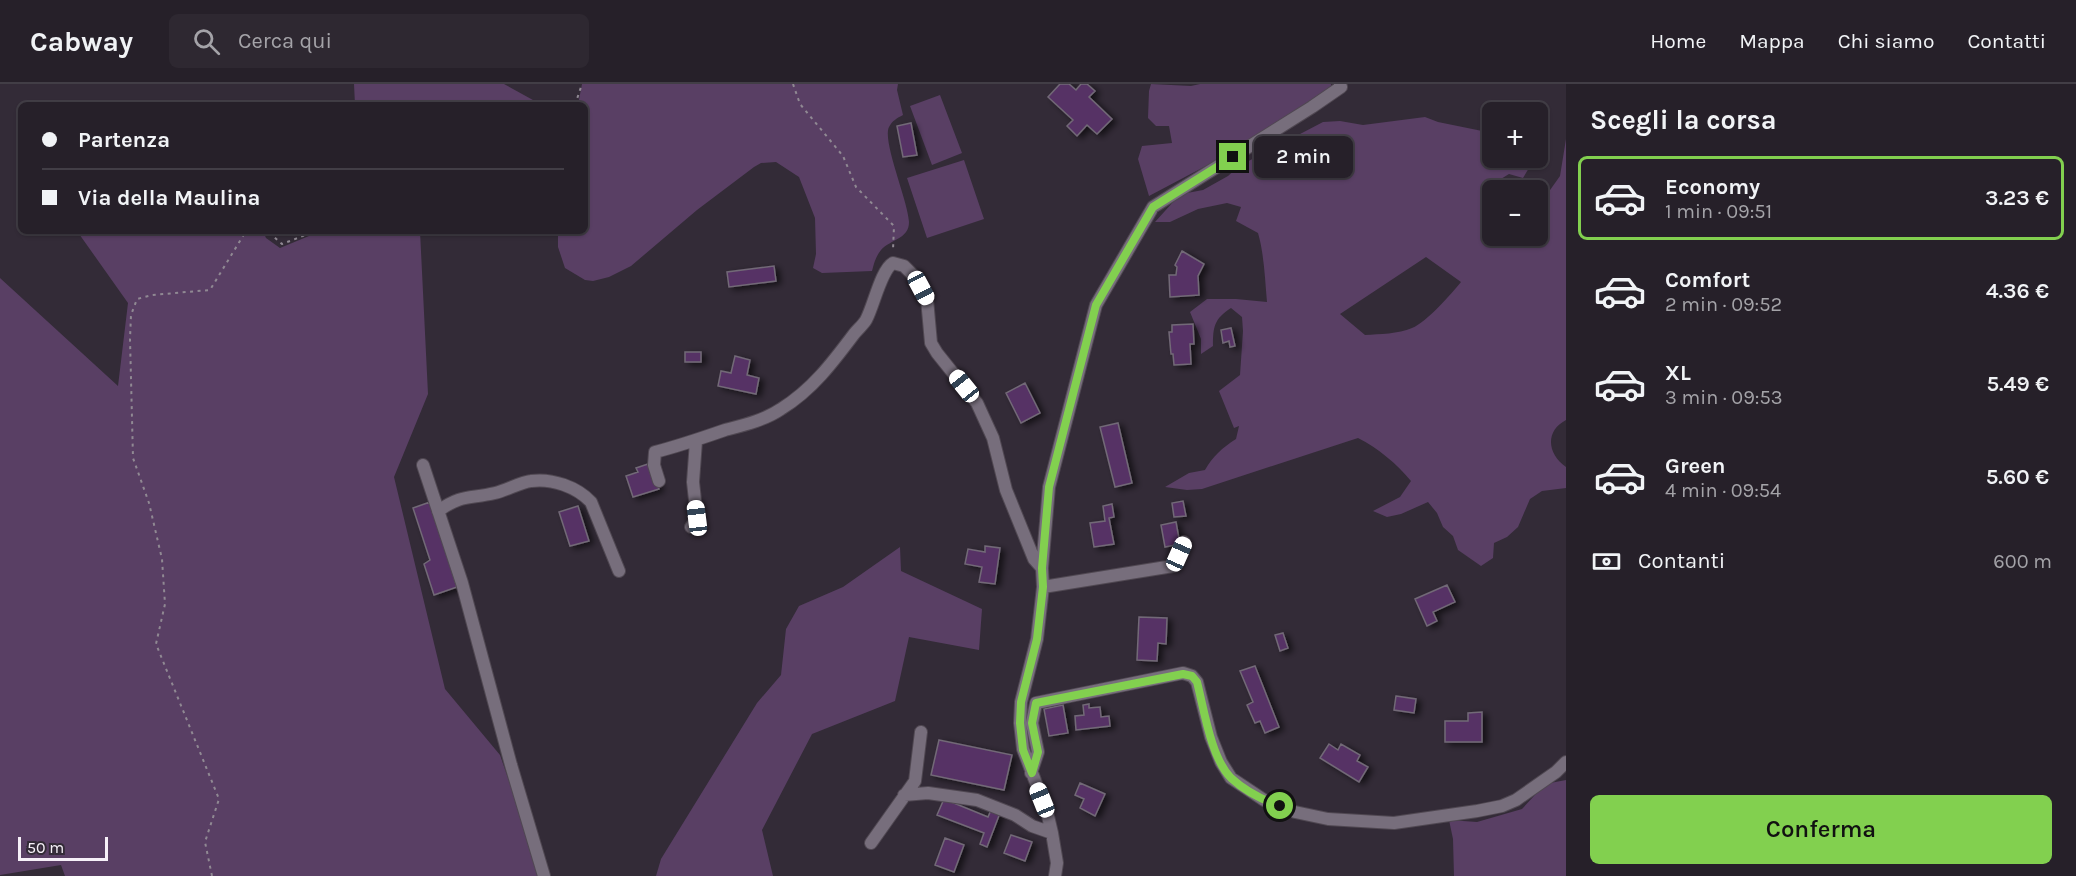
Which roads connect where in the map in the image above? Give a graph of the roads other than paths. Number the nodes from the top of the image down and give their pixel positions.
1 (1340, 84) edge
2 (696, 441) junction
3 (423, 465) dead end
4 (659, 481) dead end
5 (438, 511) junction
6 (691, 527) dead end
7 (1184, 542) dead end
8 (1042, 568) junction
9 (619, 571) dead end
10 (1043, 587) junction
11 (921, 732) dead end
12 (1566, 762) edge
13 (1032, 773) junction
14 (904, 795) junction
15 (1052, 833) junction
16 (871, 843) dead end
17 (544, 876) edge
18 (1055, 876) edge

1 - 8 street
2 - 4 street
2 - 6 street
2 - 8 street
3 - 5 street
5 - 9 street
5 - 17 street
7 - 10 street
8 - 10 street
10 - 13 street
11 - 14 street
12 - 13 street
13 - 15 street
14 - 15 street
14 - 16 street
15 - 18 street

